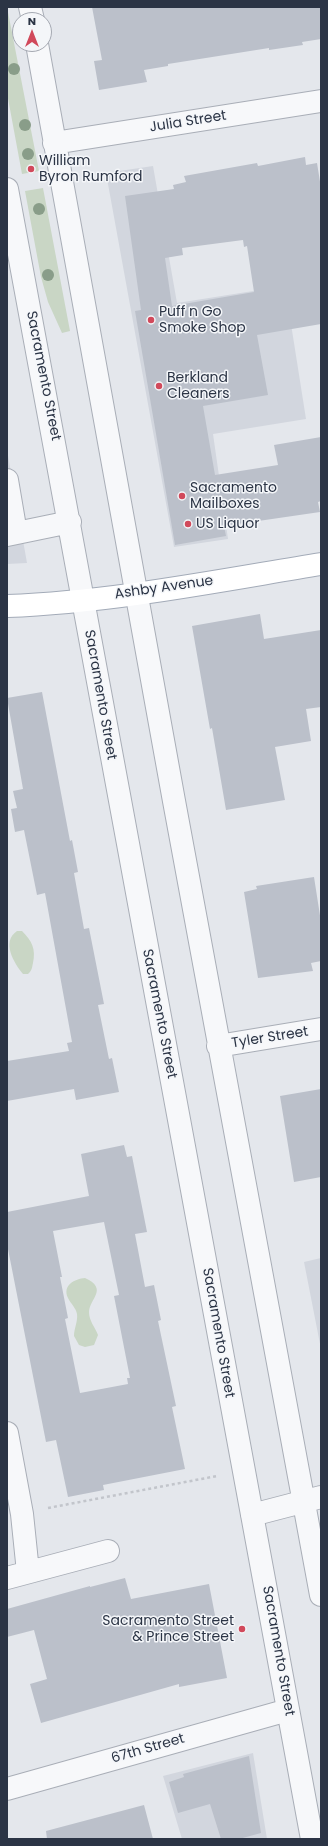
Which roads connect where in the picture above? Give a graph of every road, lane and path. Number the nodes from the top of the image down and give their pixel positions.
1 (38, 52) edge
2 (321, 101) edge
3 (54, 143) junction
4 (7, 189) edge
5 (7, 480) edge
6 (70, 522) junction
7 (11, 534) edge
8 (321, 564) edge
9 (136, 593) junction
10 (83, 600) junction
11 (7, 606) edge
12 (321, 1029) edge
13 (218, 1046) junction
14 (7, 1433) edge
15 (243, 1470) junction
16 (312, 1499) edge
17 (22, 1514) junction
18 (252, 1515) junction
19 (108, 1551) dead end
20 (28, 1572) junction
21 (7, 1578) edge
22 (321, 1595) edge
23 (288, 1710) junction
24 (7, 1788) edge
25 (312, 1839) edge

1 - 3 street
2 - 3 street, Julia Street
3 - 9 street
4 - 6 street, Sacramento Street
5 - 7 street
6 - 7 street
6 - 10 street, Sacramento Street
8 - 9 main road, Ashby Avenue
9 - 10 main road, Ashby Avenue
9 - 13 street
10 - 11 main road, Ashby Avenue
10 - 15 street, Sacramento Street
12 - 13 street, Tyler Street
13 - 16 street
14 - 17 street
15 - 17 path
15 - 18 street, Sacramento Street
16 - 18 street
16 - 22 street
17 - 20 street
18 - 23 street, Sacramento Street
19 - 20 street
20 - 21 street
23 - 24 street, 67th Street
23 - 25 street, Sacramento Street

